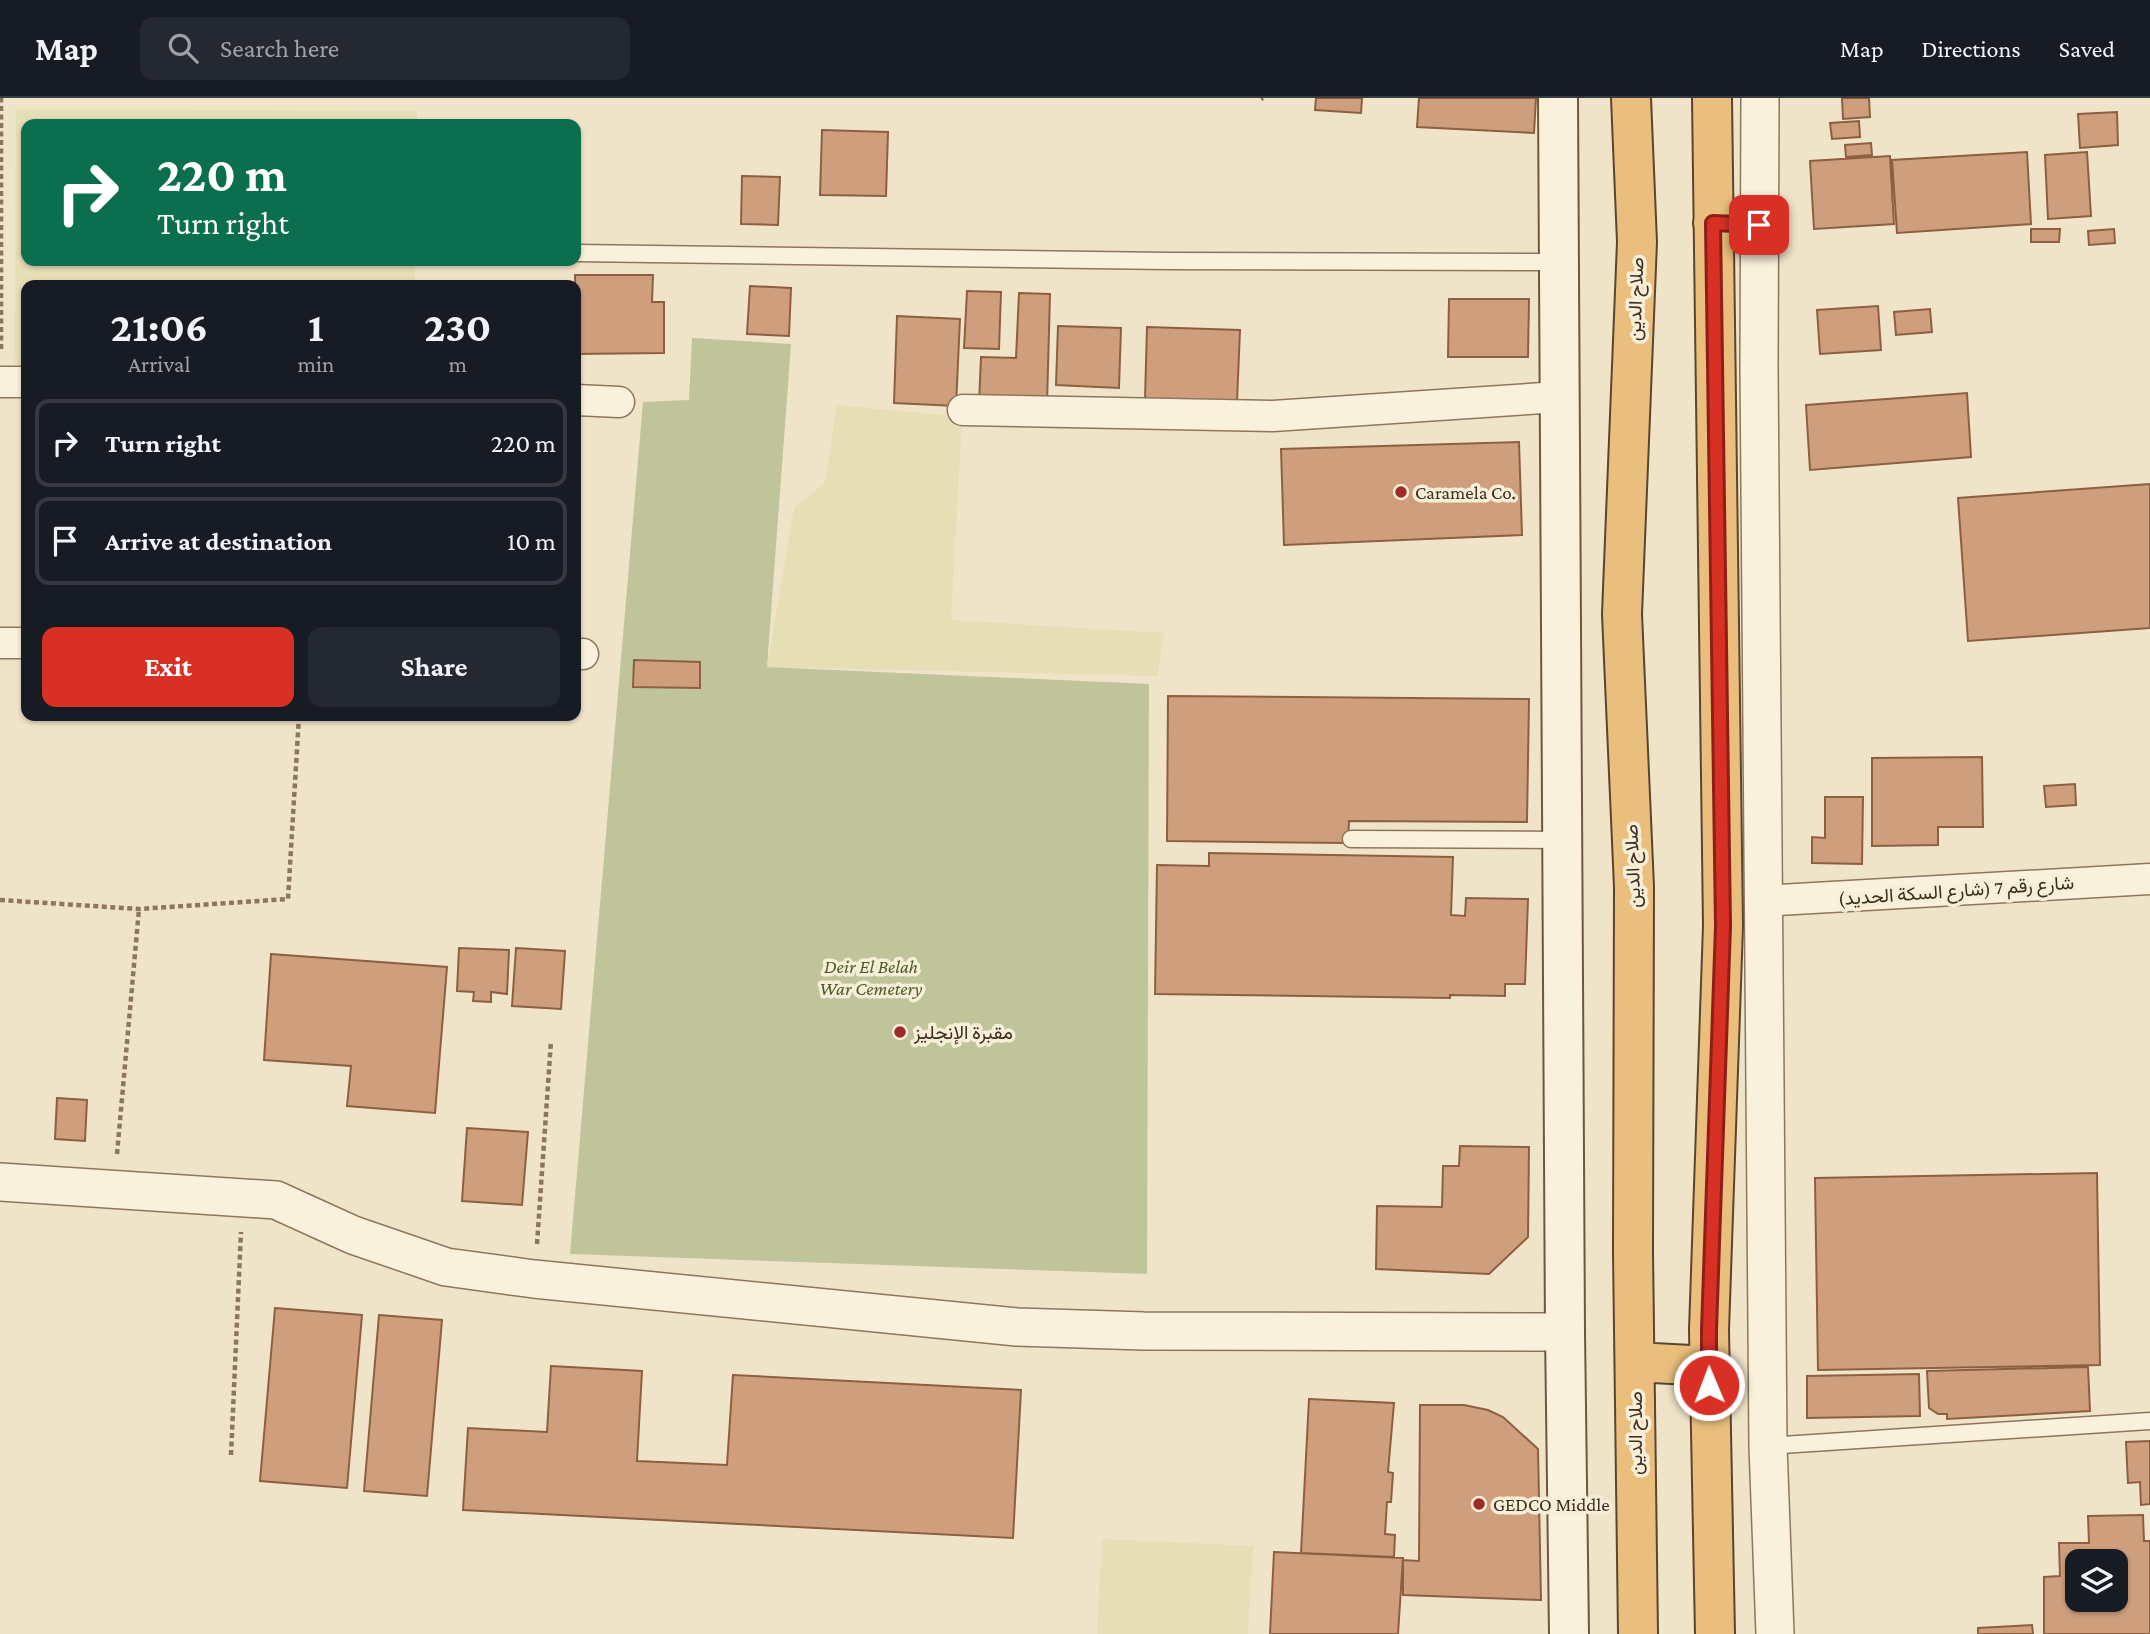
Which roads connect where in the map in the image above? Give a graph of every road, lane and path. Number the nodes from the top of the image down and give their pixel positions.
1 (1, 98) edge
2 (1558, 98) edge
3 (1631, 98) edge
4 (1712, 98) edge
5 (1760, 98) edge
6 (1713, 223) junction
7 (1759, 225) junction
8 (581, 253) edge
9 (1557, 262) junction
10 (0, 382) edge
11 (21, 383) edge
12 (1559, 397) junction
13 (581, 400) edge
14 (619, 402) dead end
15 (963, 410) dead end
16 (0, 643) edge
17 (21, 643) edge
18 (299, 721) edge
19 (1351, 839) dead end
20 (1563, 840) junction
21 (2150, 879) edge
22 (0, 900) edge
23 (1762, 901) junction
24 (139, 909) junction
25 (551, 1041) dead end
26 (0, 1182) edge
27 (113, 1189) junction
28 (243, 1198) junction
29 (534, 1279) junction
30 (1565, 1332) junction
31 (1635, 1362) junction
32 (1709, 1366) junction
33 (2150, 1421) edge
34 (1768, 1446) junction
35 (231, 1455) dead end
36 (1568, 1633) edge
37 (1638, 1634) edge
38 (1715, 1634) edge
39 (1775, 1634) edge

1 - 10 path
2 - 9 main road
3 - 31 highway, صلاح الدين
4 - 6 highway
5 - 7 street
6 - 7 highway
6 - 32 highway
7 - 23 street
8 - 9 lane
9 - 12 main road
10 - 11 street
12 - 15 street
12 - 20 main road
13 - 14 street
16 - 17 street
18 - 24 path
19 - 20 lane
20 - 30 main road
21 - 23 street, شارع رقم 7 (شارع السكة الحديد)
22 - 24 path
23 - 34 street
24 - 27 path
25 - 29 path
26 - 27 street
27 - 28 street
28 - 29 street
28 - 35 path
29 - 30 street
30 - 36 main road
31 - 32 highway
31 - 37 highway, صلاح الدين
32 - 38 highway
33 - 34 lane
34 - 39 street

